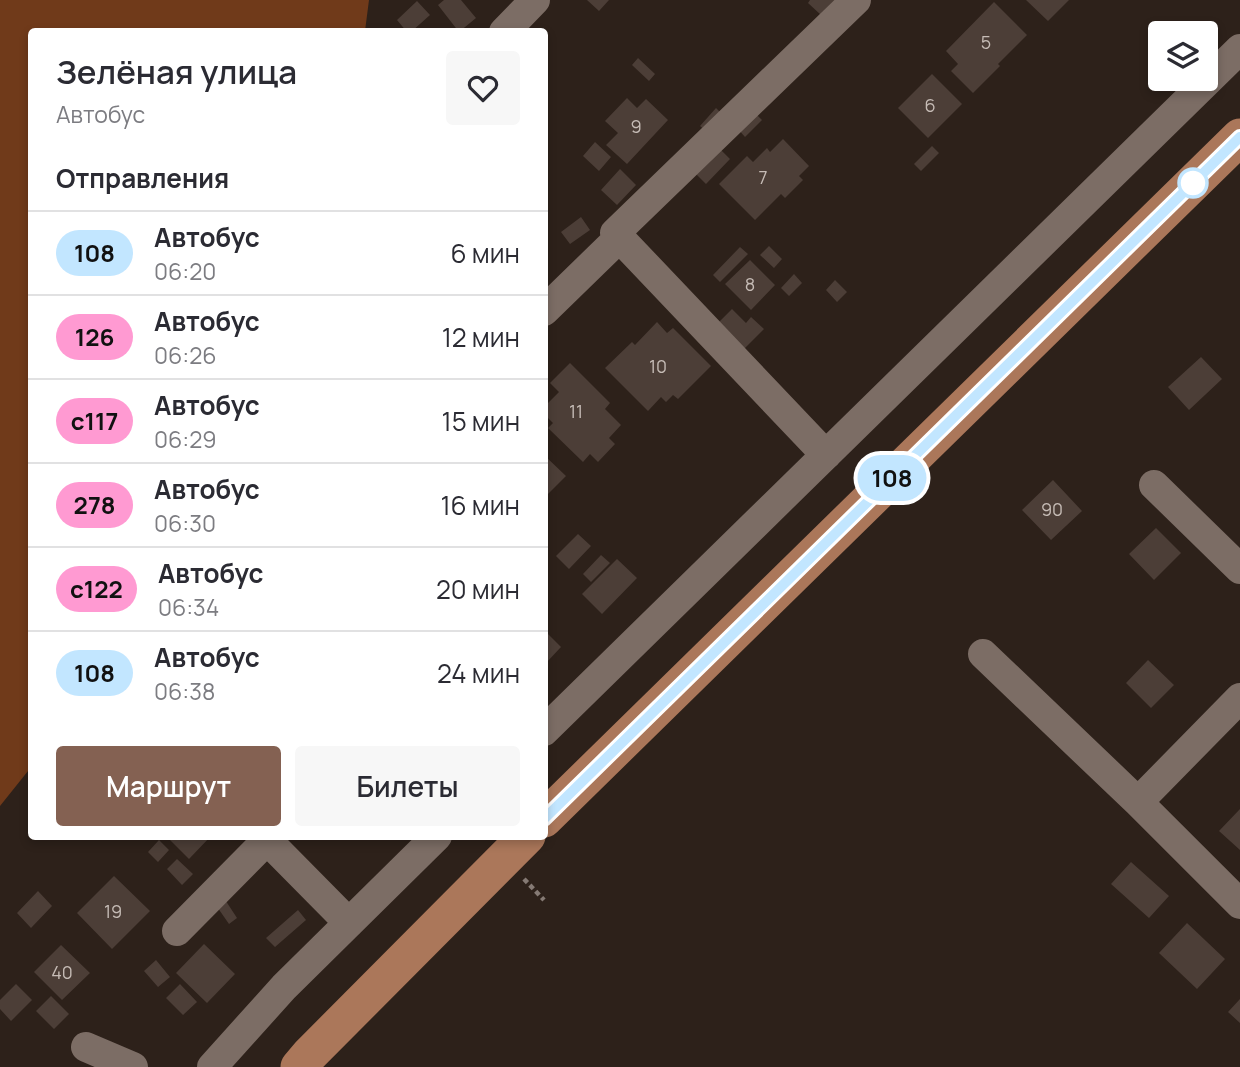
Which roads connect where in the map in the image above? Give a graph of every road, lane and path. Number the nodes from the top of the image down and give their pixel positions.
1 (535, 0) edge
2 (856, 0) edge
3 (508, 28) edge
4 (1240, 49) edge
5 (1240, 137) edge
6 (620, 237) junction
7 (548, 307) edge
8 (826, 455) junction
9 (1154, 485) dead end
10 (1240, 569) edge
11 (983, 654) dead end
12 (1240, 698) edge
13 (548, 727) edge
14 (1138, 802) junction
15 (548, 815) edge
16 (267, 840) edge
17 (271, 840) edge
18 (433, 840) edge
19 (523, 840) edge
20 (524, 879) dead end
21 (544, 900) dead end
22 (1240, 904) edge
23 (349, 923) junction
24 (177, 931) dead end
25 (86, 1047) dead end
26 (133, 1067) edge
27 (212, 1067) edge
28 (299, 1067) edge

1 - 3 street
2 - 6 street
4 - 8 street
5 - 15 main road
6 - 7 street
6 - 8 street
8 - 13 street
9 - 10 street
11 - 14 street
12 - 14 street
14 - 22 street
16 - 24 street
17 - 23 street
18 - 23 street
19 - 28 main road
20 - 21 path
23 - 27 street
25 - 26 street

